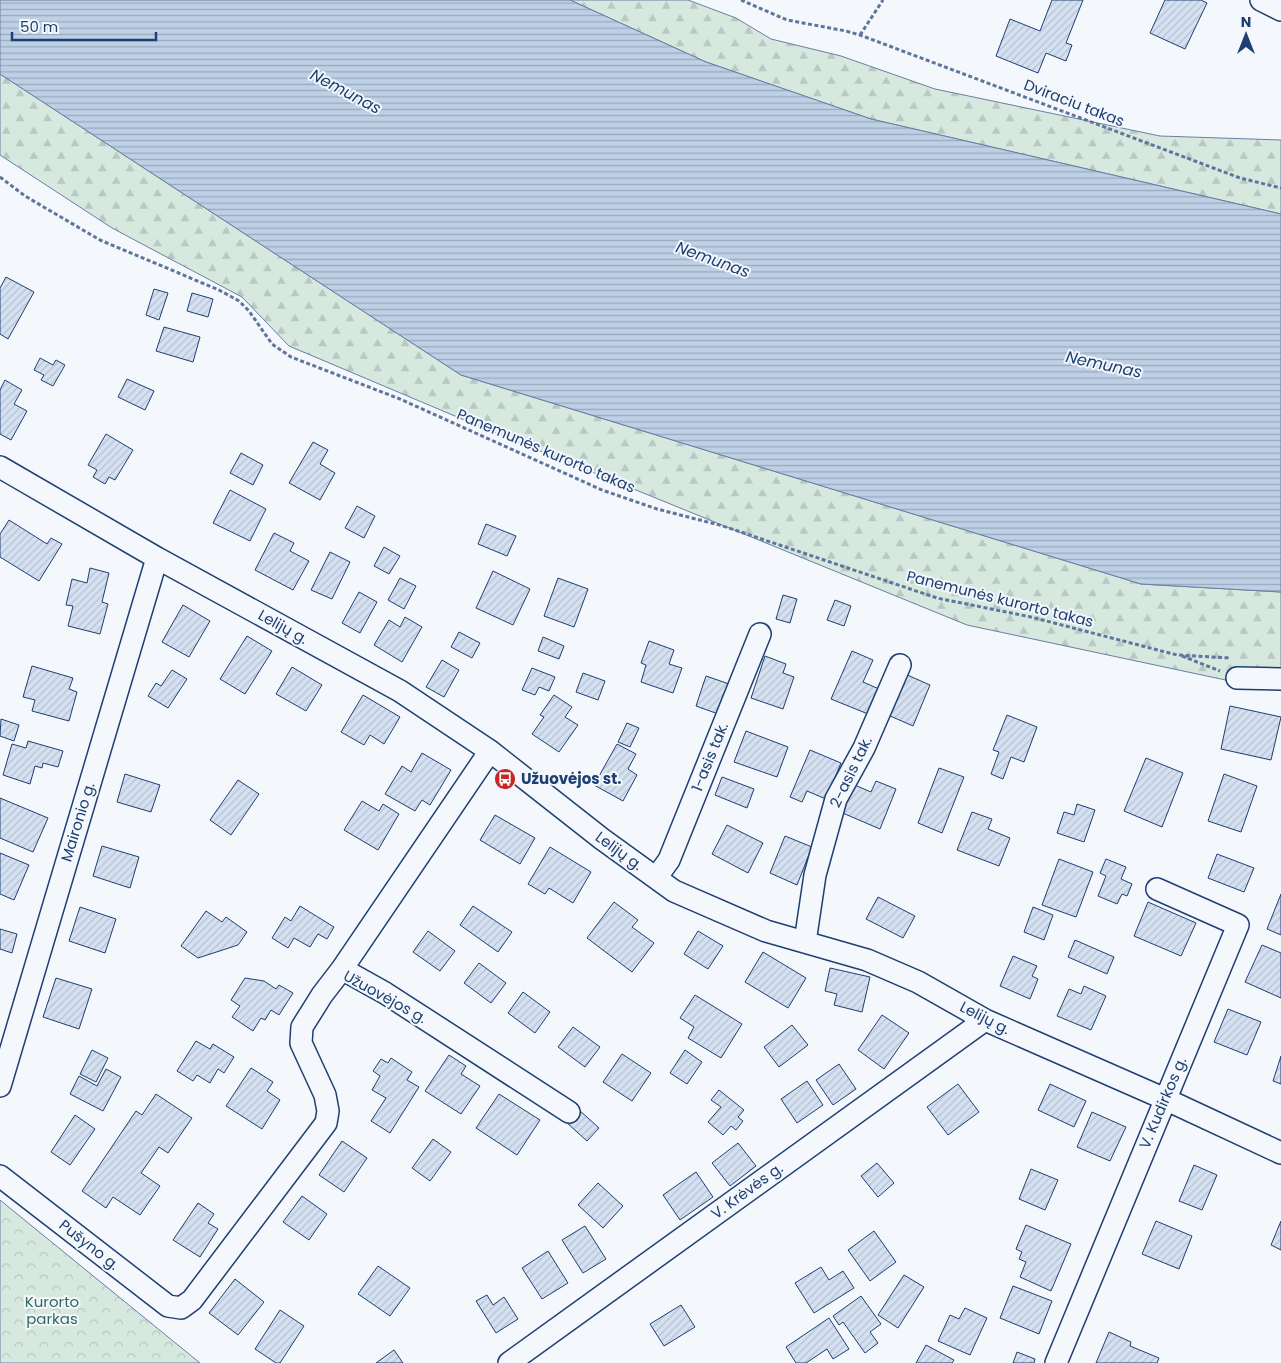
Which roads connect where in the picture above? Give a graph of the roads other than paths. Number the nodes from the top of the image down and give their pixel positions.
1 (1261, 0) edge
2 (1281, 10) edge
3 (0, 467) edge
4 (156, 558) junction
5 (760, 634) dead end
6 (900, 665) dead end
7 (1238, 668) road end
8 (1281, 679) edge
9 (490, 751) junction
10 (656, 878) junction
11 (1156, 889) dead end
12 (805, 942) junction
13 (342, 969) junction
14 (985, 1020) junction
15 (0, 1086) edge
16 (1165, 1099) junction
17 (569, 1112) dead end
18 (1281, 1153) edge
19 (0, 1176) edge
20 (181, 1308) joint
21 (509, 1363) edge
22 (1056, 1363) edge

1 - 2 street
3 - 4 street, Lelijų g.
4 - 9 street, Lelijų g.
4 - 15 street, Maironio g.
5 - 10 street, 1-asis tak.
6 - 12 street, 2-asis tak.
7 - 8 street
9 - 10 street, Lelijų g.
9 - 13 street
10 - 12 street, Lelijų g.
11 - 16 street, V. Kudirkos g.
12 - 14 street, Lelijų g.
13 - 17 street, Užuovėjos g.
13 - 20 street, Užuovėjos g.
14 - 16 street, Lelijų g.
14 - 21 street, V. Krėvės g.
16 - 18 street, Lelijų g.
16 - 22 street, V. Kudirkos g.
19 - 20 street, Pušyno g.

